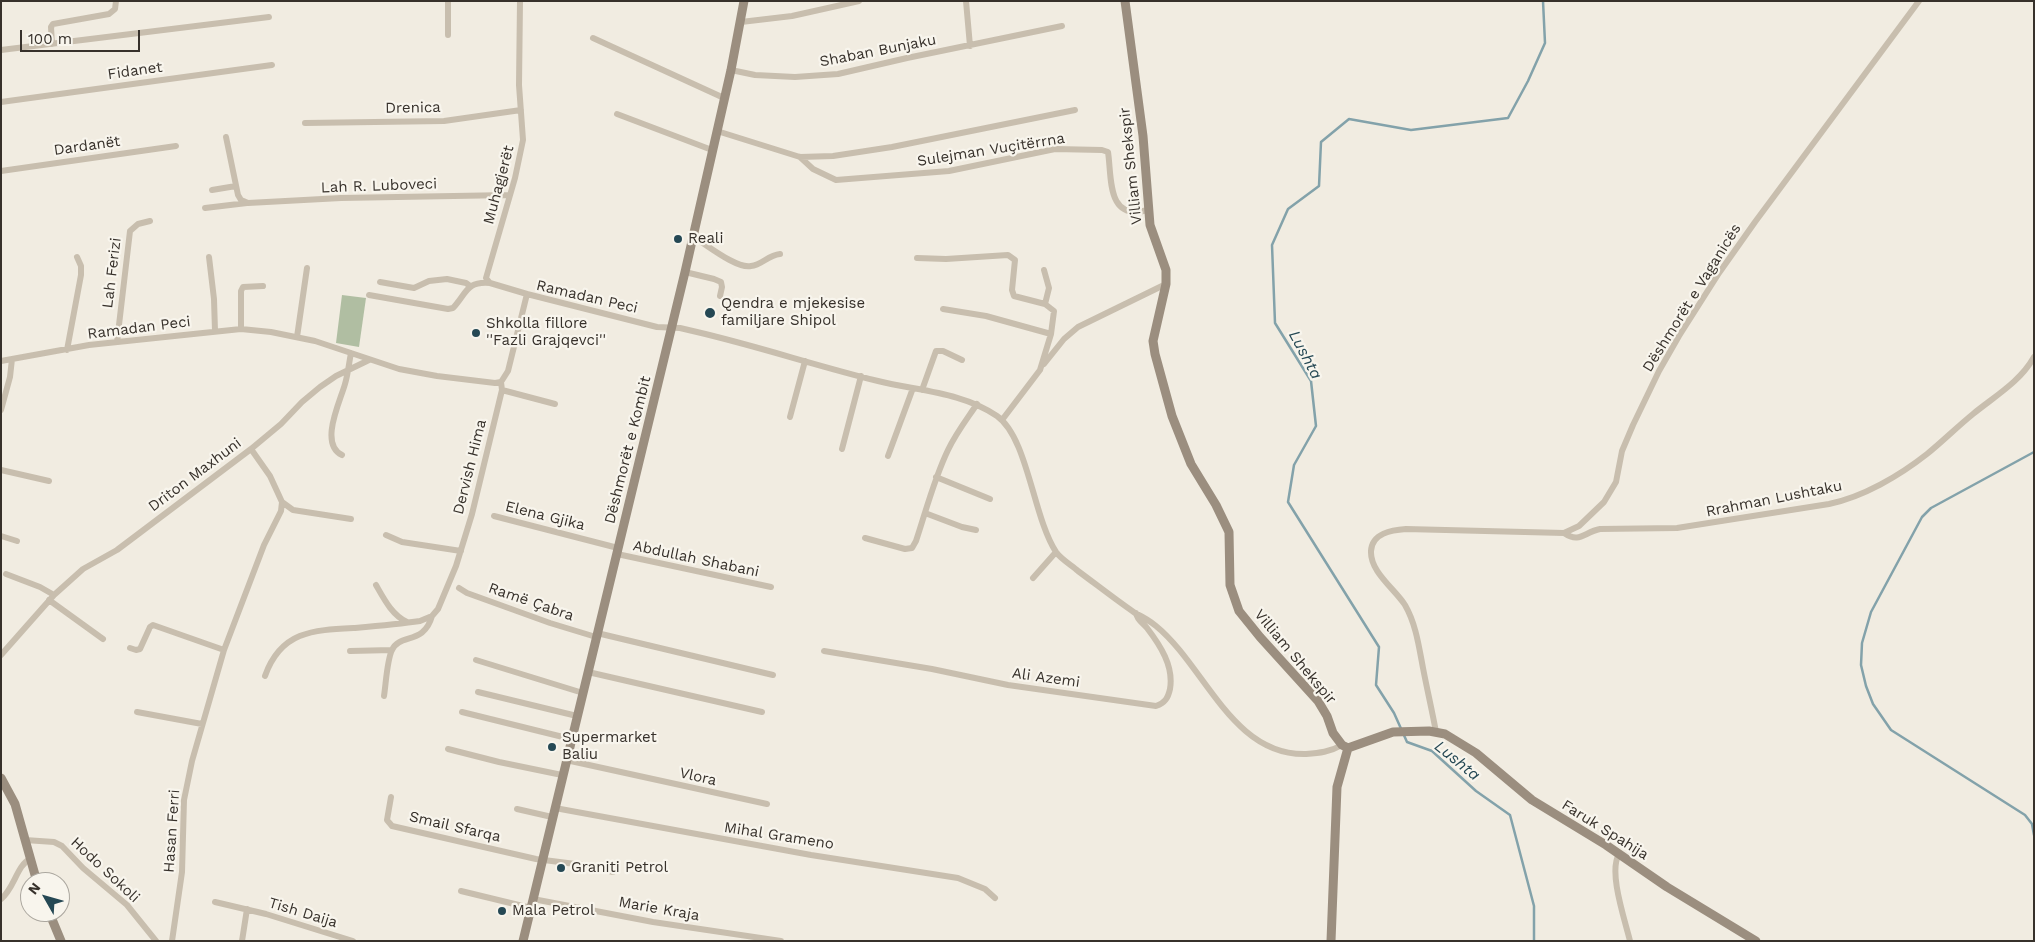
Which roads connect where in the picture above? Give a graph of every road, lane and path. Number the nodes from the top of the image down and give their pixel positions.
1 (116, 1) edge
2 (448, 1) edge
3 (520, 1) edge
4 (744, 1) edge
5 (859, 1) edge
6 (966, 1) edge
7 (1125, 1) edge
8 (1919, 1) edge
9 (269, 17) dead end
10 (741, 22) junction
11 (1062, 26) dead end
12 (448, 35) dead end
13 (593, 38) dead end
14 (52, 44) junction
15 (970, 46) junction
16 (1, 50) edge
17 (272, 64) dead end
18 (731, 70) junction
19 (724, 98) junction
20 (1, 102) edge
21 (521, 110) junction
22 (1075, 110) dead end
23 (617, 114) dead end
24 (304, 123) dead end
25 (717, 131) junction
26 (226, 137) dead end
27 (176, 146) dead end
28 (712, 150) junction
29 (800, 157) junction
30 (1, 171) edge
31 (236, 186) junction
32 (212, 190) dead end
33 (510, 195) junction
34 (248, 203) junction
35 (205, 208) dead end
36 (1148, 210) junction
37 (150, 221) dead end
38 (692, 236) junction
39 (780, 254) dead end
40 (77, 257) dead end
41 (209, 257) dead end
42 (917, 258) dead end
43 (308, 268) dead end
44 (1044, 270) dead end
45 (685, 272) junction
46 (380, 282) dead end
47 (490, 283) junction
48 (1166, 284) junction
49 (263, 286) dead end
50 (470, 286) junction
51 (527, 294) junction
52 (368, 295) dead end
53 (720, 296) dead end
54 (1045, 304) junction
55 (943, 309) dead end
56 (672, 328) junction
57 (240, 329) junction
58 (215, 331) junction
59 (1052, 334) junction
60 (297, 337) junction
61 (117, 342) junction
62 (67, 350) junction
63 (351, 353) junction
64 (2034, 357) edge
65 (12, 359) junction
66 (369, 360) junction
67 (962, 360) dead end
68 (1, 361) edge
69 (805, 361) junction
70 (1042, 364) junction
71 (348, 369) junction
72 (861, 376) junction
73 (501, 382) junction
74 (913, 388) junction
75 (502, 390) junction
76 (922, 390) junction
77 (555, 404) dead end
78 (977, 404) junction
79 (1, 410) edge
80 (790, 417) dead end
81 (1002, 420) junction
82 (251, 448) junction
83 (842, 449) dead end
84 (342, 455) dead end
85 (888, 456) dead end
86 (1, 470) edge
87 (936, 477) junction
88 (49, 481) dead end
89 (990, 499) dead end
90 (282, 502) junction
91 (925, 513) junction
92 (494, 516) dead end
93 (351, 520) dead end
94 (976, 530) dead end
95 (1564, 533) junction
96 (386, 535) dead end
97 (1, 536) edge
98 (865, 538) dead end
99 (17, 541) dead end
100 (461, 551) junction
101 (617, 551) junction
102 (1056, 552) junction
103 (6, 574) dead end
104 (1033, 578) dead end
105 (376, 585) dead end
106 (771, 587) dead end
107 (459, 588) dead end
108 (51, 598) junction
109 (1136, 613) junction
110 (432, 616) junction
111 (408, 623) junction
112 (597, 635) junction
113 (103, 639) dead end
114 (130, 648) dead end
115 (224, 650) junction
116 (392, 650) junction
117 (350, 651) dead end
118 (824, 651) dead end
119 (1, 655) edge
120 (476, 660) dead end
121 (588, 672) junction
122 (774, 675) dead end
123 (264, 676) dead end
124 (478, 692) dead end
125 (583, 693) junction
126 (384, 696) dead end
127 (137, 712) dead end
128 (462, 712) dead end
129 (762, 712) dead end
130 (577, 716) junction
131 (202, 724) junction
132 (1432, 732) junction
133 (571, 739) junction
134 (1345, 747) junction
135 (448, 750) dead end
136 (566, 760) junction
137 (562, 775) junction
138 (1, 778) edge
139 (391, 797) dead end
140 (767, 804) dead end
141 (517, 809) dead end
142 (554, 812) junction
143 (25, 840) junction
144 (1619, 854) junction
145 (30, 859) junction
146 (543, 860) junction
147 (34, 872) edge
148 (613, 872) dead end
149 (461, 891) dead end
150 (995, 898) dead end
151 (1, 899) edge
152 (214, 902) dead end
153 (532, 904) junction
154 (247, 909) junction
155 (52, 922) edge
156 (61, 941) edge
157 (156, 941) edge
158 (172, 941) edge
159 (242, 941) edge
160 (353, 941) edge
161 (523, 941) edge
162 (780, 941) edge
163 (1331, 941) edge
164 (1630, 941) edge
165 (1756, 941) edge

1 - 14 street
2 - 12 street
3 - 21 street, Muhagjerët
4 - 10 street, Dëshmorët e Kombit
5 - 10 street
6 - 15 street
7 - 36 street, Villiam Shekspir
8 - 95 street, Dëshmorët e Vaganicës
9 - 14 street
10 - 18 street, Dëshmorët e Kombit
11 - 15 street, Shaban Bunjaku
13 - 19 street
14 - 16 street
15 - 18 street, Shaban Bunjaku
17 - 20 street, Fidanet
18 - 19 street, Dëshmorët e Kombit
19 - 25 street, Dëshmorët e Kombit
21 - 24 street, Drenica
21 - 33 street, Muhagjerët
22 - 29 street, Sulejman Vuçitërrna
23 - 28 street
25 - 28 street, Dëshmorët e Kombit
25 - 29 street, Sulejman Vuçitërrna
26 - 31 street
27 - 30 street, Dardanët
28 - 38 street, Dëshmorët e Kombit
29 - 36 street, Sulejman Vuçitërrna
31 - 32 street
31 - 34 street
33 - 34 street, Lah R. Luboveci
33 - 47 street, Muhagjerët
34 - 35 street, Lah R. Luboveci
36 - 48 street, Villiam Shekspir
37 - 61 street, Lah Ferizi
38 - 39 street
38 - 45 street, Dëshmorët e Kombit
40 - 62 street, Ramadan Peci
41 - 58 street
42 - 54 street
43 - 60 street
44 - 54 street
45 - 53 street
45 - 56 street, Dëshmorët e Kombit
46 - 50 street
47 - 50 street
47 - 51 street
48 - 70 street
48 - 134 street, Villiam Shekspir
49 - 57 street
50 - 52 street
51 - 56 street, Ramadan Peci
51 - 73 street, Ramadan Peci
54 - 59 street
55 - 59 street
56 - 69 street, Ramadan Peci
56 - 101 street, Dëshmorët e Kombit
57 - 58 street, Ramadan Peci
57 - 60 street, Ramadan Peci
58 - 61 street, Ramadan Peci
59 - 70 street
60 - 63 street, Ramadan Peci
61 - 62 street, Ramadan Peci
62 - 65 street, Ramadan Peci
63 - 66 street, Ramadan Peci
63 - 71 street
64 - 95 street, Rrahman Lushtaku
65 - 68 street, Ramadan Peci
65 - 79 street
66 - 71 street, Driton Maxhuni
66 - 73 street, Ramadan Peci
67 - 76 street
69 - 72 street, Ramadan Peci
69 - 80 street
70 - 81 street
71 - 82 street, Driton Maxhuni
71 - 84 street
72 - 74 street, Ramadan Peci
72 - 83 street
73 - 75 street, Dervish Hima
74 - 76 street, Ramadan Peci
74 - 85 street
75 - 77 street
75 - 100 street, Dervish Hima
76 - 78 street, Ramadan Peci
78 - 81 street, Ramadan Peci
78 - 87 street
81 - 102 street
82 - 90 street
82 - 108 street, Driton Maxhuni
86 - 88 street
87 - 89 street
87 - 91 street
90 - 93 street
90 - 115 street, Hasan Ferri
91 - 94 street
91 - 98 street
92 - 101 street, Elena Gjika
95 - 132 street
96 - 100 street
97 - 99 street
100 - 110 street, Dervish Hima
101 - 106 street, Abdullah Shabani
101 - 112 street, Dëshmorët e Kombit
102 - 104 street
102 - 109 street
103 - 108 street
105 - 111 street
107 - 112 street, Ramë Çabra
108 - 113 street
108 - 119 street, Driton Maxhuni
109 - 118 street, Ali Azemi
109 - 134 street
110 - 111 street
110 - 116 street, Dervish Hima
111 - 123 street
112 - 121 street, Dëshmorët e Kombit
112 - 122 street
114 - 115 street
115 - 131 street, Hasan Ferri
116 - 117 street, Dervish Hima
116 - 126 street
120 - 125 street
121 - 125 street, Dëshmorët e Kombit
121 - 129 street
124 - 130 street
125 - 130 street, Dëshmorët e Kombit
127 - 131 street
128 - 133 street
130 - 133 street, Dëshmorët e Kombit
131 - 158 street, Hasan Ferri
132 - 134 street
132 - 144 street, Faruk Spahija
133 - 136 street, Dëshmorët e Kombit
134 - 163 street
135 - 137 street
136 - 137 street, Dëshmorët e Kombit
136 - 140 street, Vlora
137 - 142 street, Dëshmorët e Kombit
138 - 143 street
139 - 146 street, Smail Sfarqa
141 - 142 street
142 - 146 street, Dëshmorët e Kombit
142 - 150 street, Mihal Grameno
143 - 145 street
143 - 157 street, Hodo Sokoli
144 - 164 street
144 - 165 street, Faruk Spahija
145 - 147 street
145 - 151 street
146 - 148 street
146 - 153 street, Dëshmorët e Kombit
149 - 153 street, Marie Kraja
152 - 154 street, Tish Daija
153 - 161 street, Dëshmorët e Kombit
153 - 162 street, Marie Kraja
154 - 159 street, Tish Daija
154 - 160 street, Tish Daija
155 - 156 street

